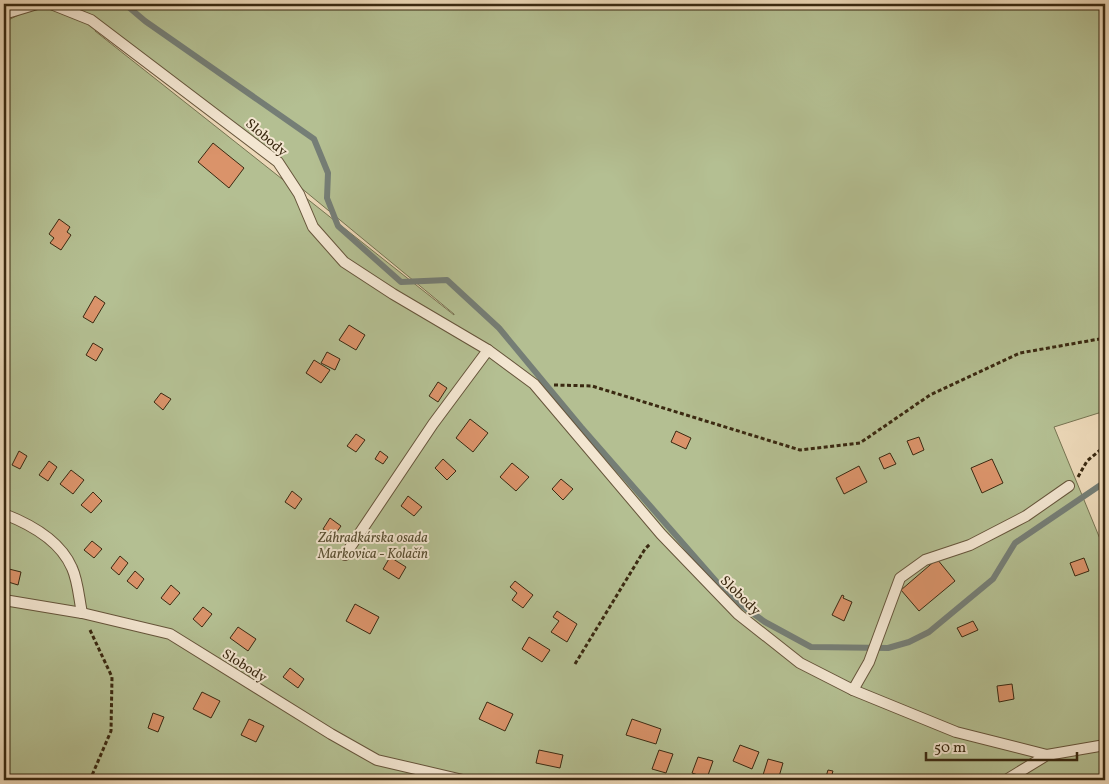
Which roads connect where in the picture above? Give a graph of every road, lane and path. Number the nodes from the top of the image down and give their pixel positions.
1 (37, 4) edge
2 (51, 4) edge
3 (4, 14) edge
4 (1105, 338) edge
5 (488, 350) junction
6 (562, 385) dead end
7 (1105, 446) edge
8 (1069, 486) joint
9 (4, 514) edge
10 (662, 534) junction
11 (345, 555) dead end
12 (4, 600) edge
13 (82, 613) junction
14 (575, 664) dead end
15 (853, 690) junction
16 (1105, 745) edge
17 (1047, 755) junction
18 (90, 780) edge
19 (463, 780) edge
20 (1006, 780) edge

1 - 3 lane
2 - 5 lane, Slobody
4 - 6 path
5 - 10 lane, Slobody
5 - 11 lane
7 - 8 path
8 - 15 lane
9 - 13 lane
10 - 14 path
10 - 15 lane, Slobody
12 - 13 lane, Slobody
13 - 18 path
13 - 19 lane, Slobody
15 - 17 lane, Slobody
16 - 17 lane, Slobody
17 - 20 lane, Slobody

